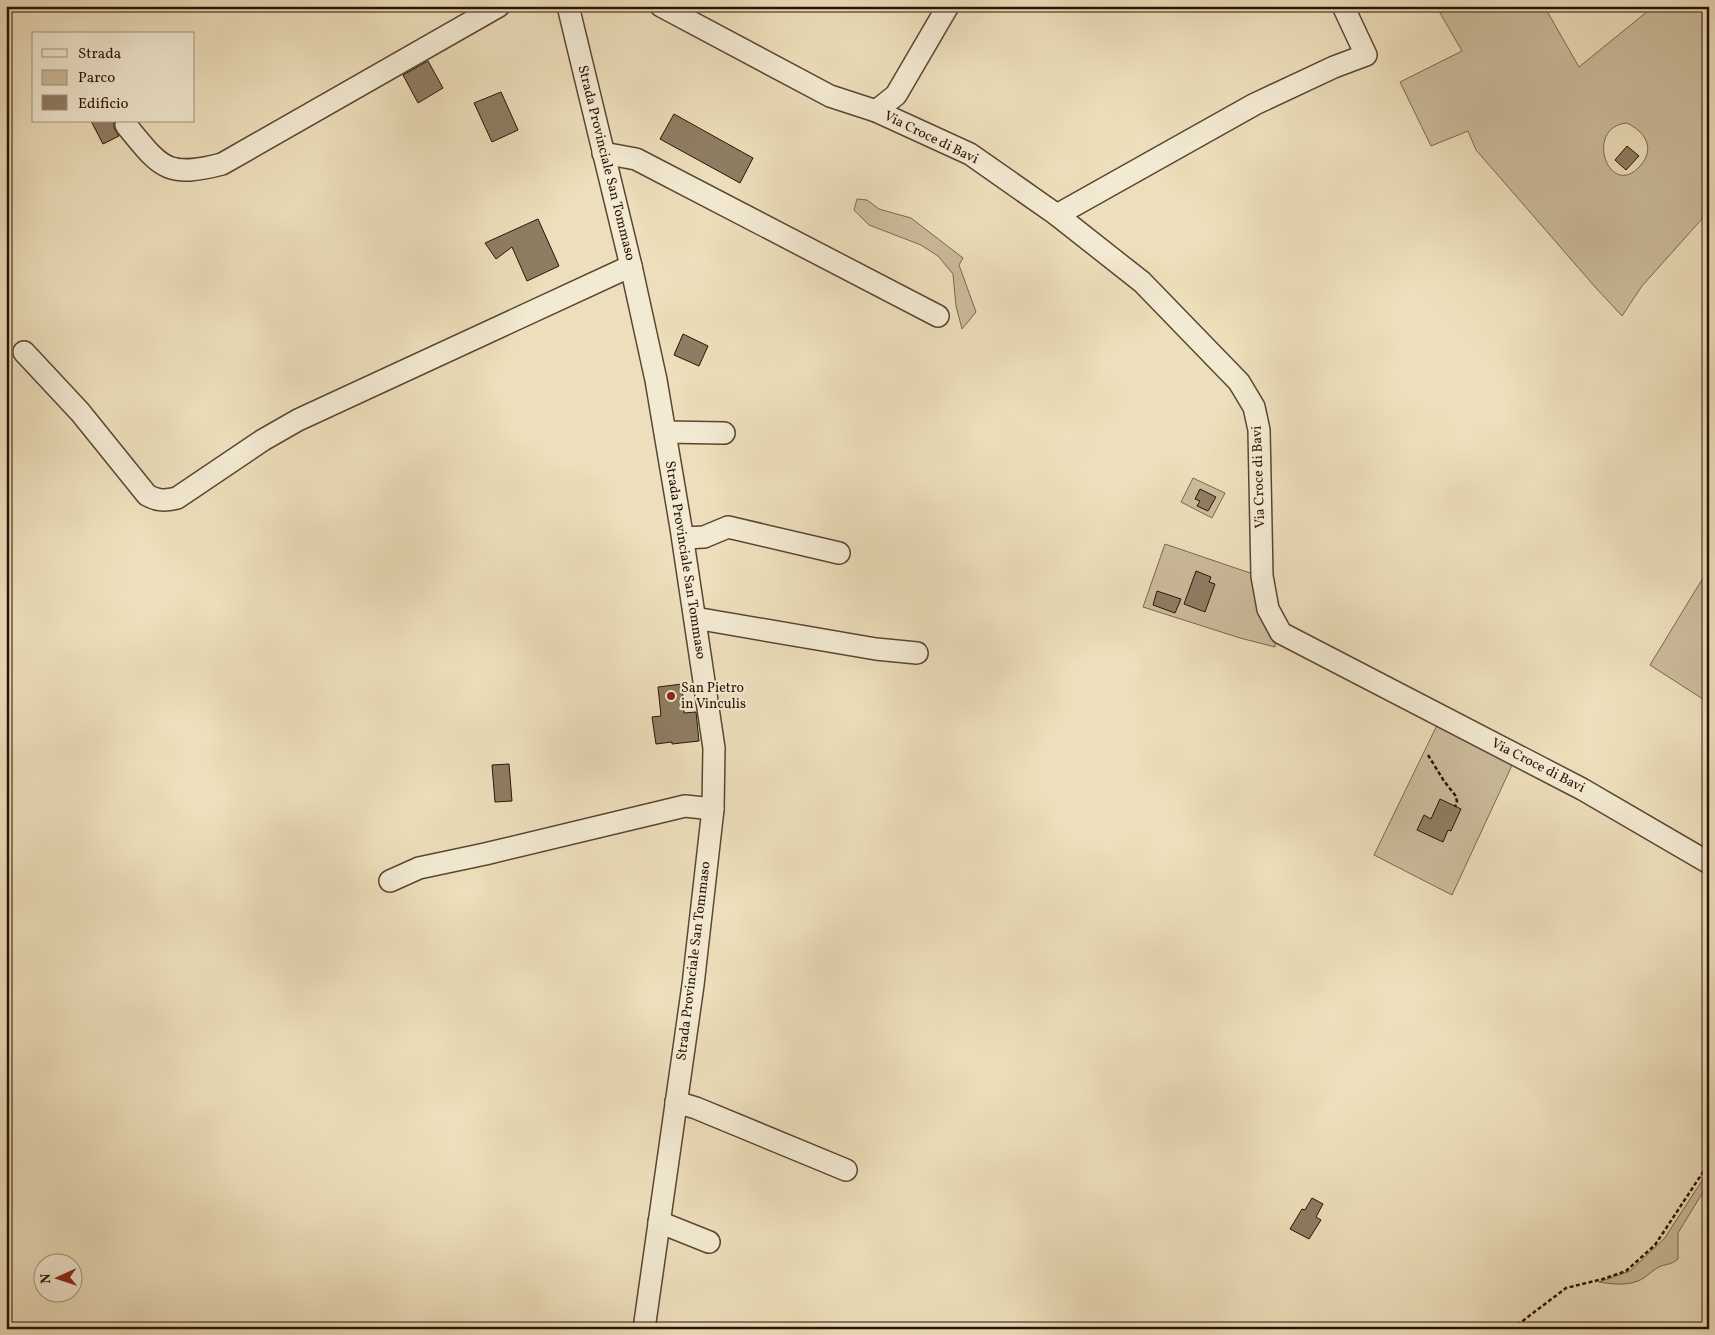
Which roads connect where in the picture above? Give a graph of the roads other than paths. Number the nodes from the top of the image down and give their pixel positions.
1 (499, 6) edge
2 (568, 6) edge
3 (661, 6) edge
4 (948, 6) edge
5 (1343, 6) edge
6 (876, 112) junction
7 (126, 125) dead end
8 (603, 153) junction
9 (1057, 214) junction
10 (631, 266) junction
11 (938, 316) dead end
12 (24, 352) dead end
13 (664, 432) junction
14 (724, 432) dead end
15 (682, 538) junction
16 (839, 553) dead end
17 (695, 618) junction
18 (917, 653) dead end
19 (713, 809) junction
20 (1709, 864) edge
21 (390, 881) dead end
22 (676, 1102) junction
23 (846, 1170) dead end
24 (659, 1222) junction
25 (709, 1242) dead end
26 (644, 1329) edge

1 - 7 street
2 - 8 street, Strada Provinciale San Tommaso
3 - 6 street, Via Croce di Bavi
4 - 6 street
5 - 9 street
6 - 9 street, Via Croce di Bavi
8 - 10 street, Strada Provinciale San Tommaso
8 - 11 street
9 - 20 street, Via Croce di Bavi
10 - 12 street
10 - 13 street, Strada Provinciale San Tommaso
13 - 14 street
13 - 15 street, Strada Provinciale San Tommaso
15 - 16 street
15 - 17 street, Strada Provinciale San Tommaso
17 - 18 street
17 - 19 street, Strada Provinciale San Tommaso
19 - 21 street
19 - 22 street, Strada Provinciale San Tommaso
22 - 23 street
22 - 24 street, Strada Provinciale San Tommaso
24 - 25 street
24 - 26 street, Strada Provinciale San Tommaso

